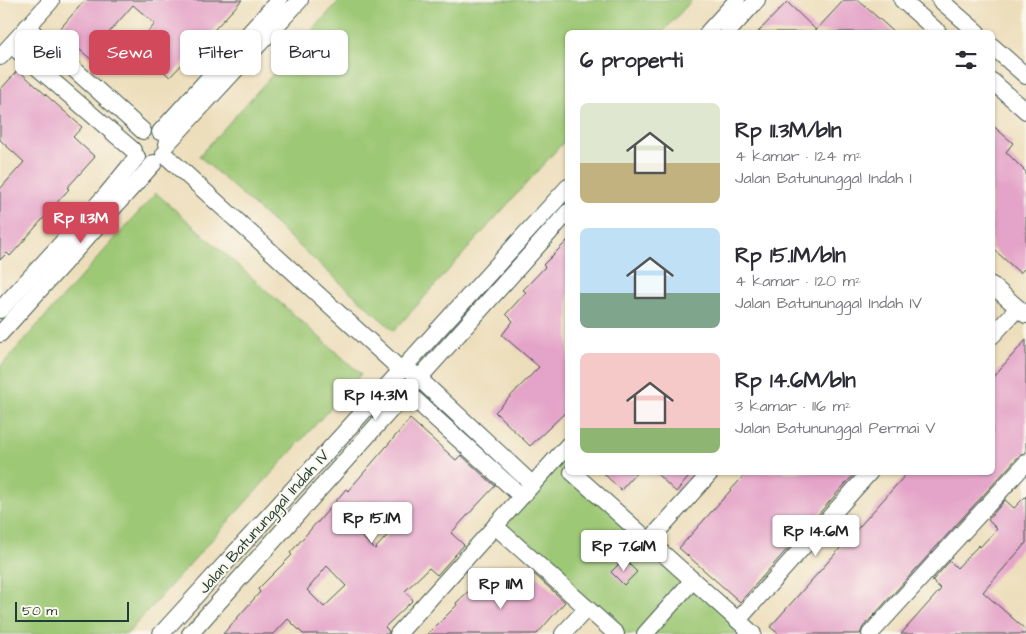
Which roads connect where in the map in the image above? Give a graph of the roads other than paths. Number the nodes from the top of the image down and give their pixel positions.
1 (51, 0) edge
2 (279, 0) edge
3 (300, 0) edge
4 (737, 0) edge
5 (757, 0) edge
6 (902, 0) edge
7 (940, 0) edge
8 (27, 27) junction
9 (710, 30) edge
10 (730, 30) edge
11 (936, 30) edge
12 (975, 30) edge
13 (995, 49) edge
14 (5, 51) edge
15 (1026, 76) edge
16 (995, 84) edge
17 (1026, 110) edge
18 (143, 131) junction
19 (161, 148) junction
20 (135, 153) junction
21 (565, 190) edge
22 (565, 215) edge
23 (995, 288) edge
24 (0, 310) edge
25 (1022, 311) edge
26 (0, 334) edge
27 (995, 334) edge
28 (399, 372) junction
29 (419, 378) junction
30 (407, 392) junction
31 (562, 463) edge
32 (1026, 463) edge
33 (575, 475) edge
34 (708, 475) edge
35 (867, 475) edge
36 (532, 484) junction
37 (521, 496) junction
38 (495, 526) junction
39 (649, 541) junction
40 (222, 568) junction
41 (693, 580) junction
42 (237, 582) junction
43 (587, 608) junction
44 (738, 620) junction
45 (161, 634) edge
46 (190, 634) edge
47 (398, 634) edge
48 (563, 634) edge
49 (616, 634) edge
50 (645, 634) edge
51 (753, 634) edge
52 (870, 634) edge

1 - 8 street
2 - 19 street
3 - 19 street
4 - 9 street
5 - 10 street
6 - 11 street
7 - 12 street
8 - 14 street
8 - 18 street
13 - 15 street
14 - 20 street
16 - 17 street
18 - 19 street
18 - 20 street
19 - 20 street
19 - 26 street
19 - 28 street
20 - 24 street
21 - 28 street, Jalan Batununggal Indah IV
22 - 29 street, Jalan Batununggal Indah IV
23 - 25 street
25 - 27 street
28 - 29 street
28 - 30 street
28 - 40 street, Jalan Batununggal Indah IV
29 - 30 street, Jalan Batununggal Indah IV
29 - 36 street
30 - 37 street
30 - 42 street, Jalan Batununggal Indah IV
31 - 36 street
32 - 52 street
33 - 39 street
34 - 39 street
35 - 44 street
36 - 37 street
37 - 38 street
38 - 43 street
38 - 47 street
39 - 41 street
40 - 42 street
40 - 45 street, Jalan Batununggal Indah IV
41 - 44 street
41 - 50 street
42 - 46 street, Jalan Batununggal Indah IV
43 - 48 street
43 - 49 street
44 - 51 street

